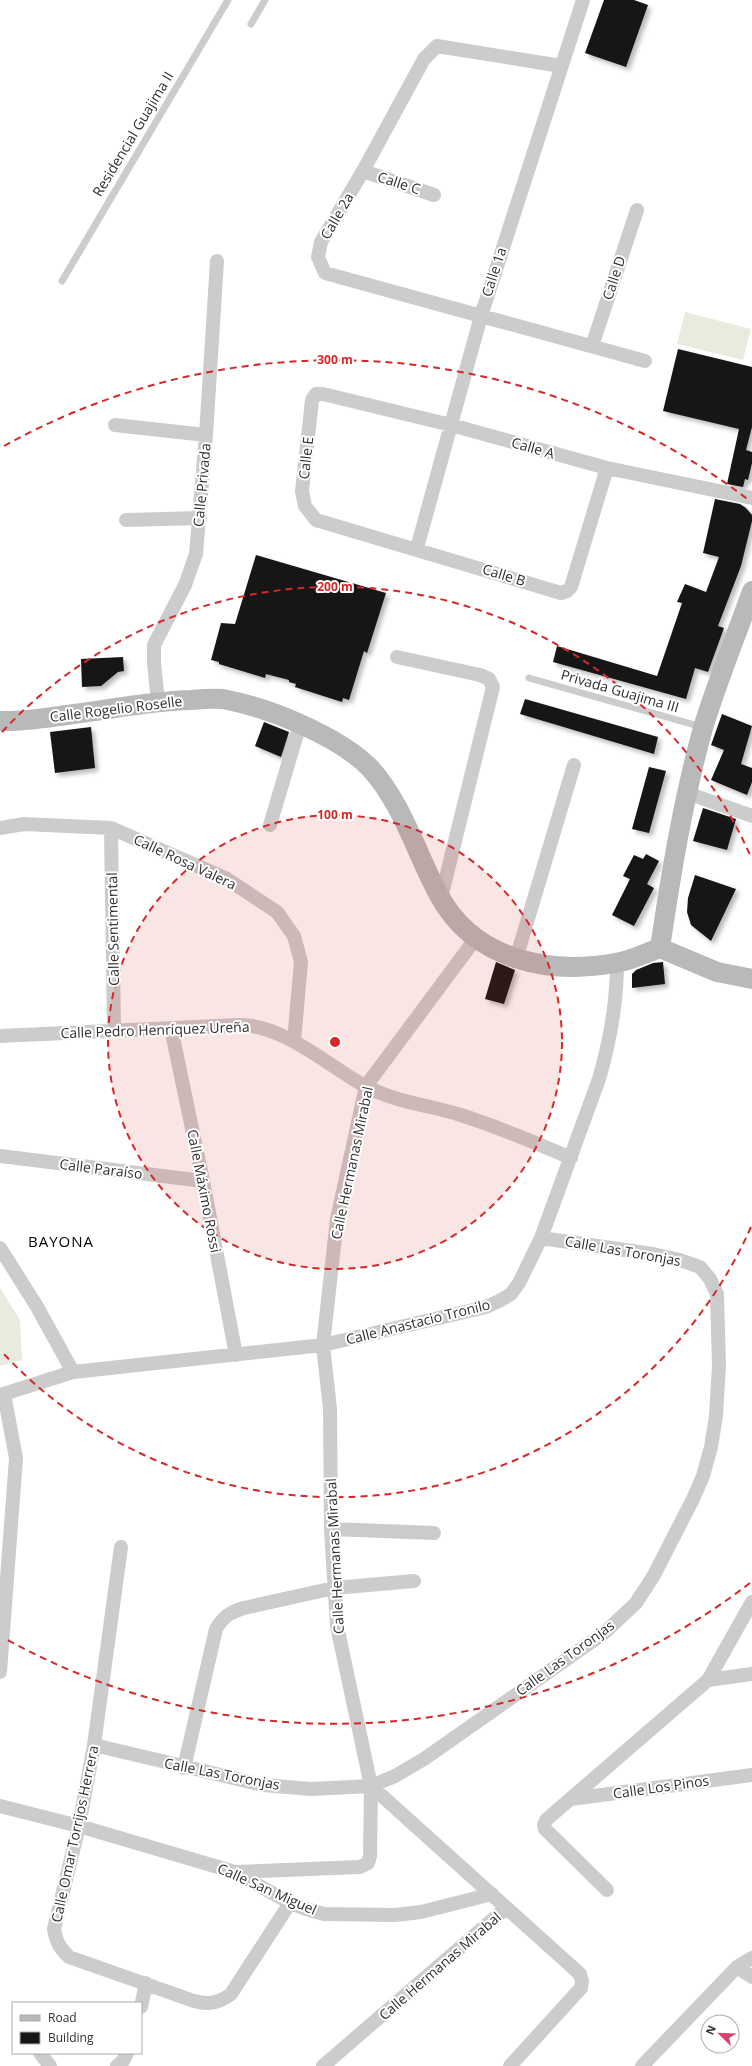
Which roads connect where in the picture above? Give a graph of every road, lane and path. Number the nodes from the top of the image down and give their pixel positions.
1 (228, 0) edge
2 (265, 0) edge
3 (583, 0) edge
4 (251, 24) dead end
5 (561, 66) junction
6 (363, 171) junction
7 (434, 195) dead end
8 (637, 210) dead end
9 (217, 261) dead end
10 (62, 281) dead end
11 (480, 316) junction
12 (592, 346) junction
13 (645, 361) dead end
14 (316, 394) joint
15 (115, 424) dead end
16 (451, 425) junction
17 (206, 435) junction
18 (606, 468) junction
19 (752, 498) edge
20 (200, 518) junction
21 (126, 520) dead end
22 (316, 520) joint
23 (417, 548) junction
24 (752, 591) edge
25 (397, 657) dead end
26 (529, 678) dead end
27 (158, 701) junction
28 (0, 721) edge
29 (300, 724) junction
30 (704, 727) junction
31 (574, 765) dead end
32 (687, 793) junction
33 (752, 816) edge
34 (270, 825) dead end
35 (0, 828) edge
36 (112, 828) junction
37 (441, 898) junction
38 (476, 938) junction
39 (660, 948) junction
40 (516, 959) junction
41 (618, 963) junction
42 (752, 979) edge
43 (171, 1028) junction
44 (114, 1030) junction
45 (0, 1036) edge
46 (294, 1041) junction
47 (366, 1086) junction
48 (0, 1156) edge
49 (571, 1158) junction
50 (203, 1181) junction
51 (541, 1238) junction
52 (0, 1248) edge
53 (323, 1345) junction
54 (236, 1355) junction
55 (73, 1372) junction
56 (2, 1395) edge
57 (331, 1529) junction
58 (434, 1534) dead end
59 (121, 1547) dead end
60 (4, 1569) edge
61 (414, 1581) dead end
62 (334, 1588) junction
63 (752, 1602) edge
64 (0, 1672) edge
65 (752, 1674) edge
66 (708, 1680) junction
67 (94, 1745) junction
68 (184, 1768) junction
69 (752, 1775) edge
70 (371, 1786) junction
71 (571, 1799) junction
72 (0, 1806) edge
73 (79, 1826) junction
74 (235, 1872) junction
75 (607, 1890) dead end
76 (492, 1894) junction
77 (290, 1903) junction
78 (506, 1908) junction
79 (752, 1958) edge
80 (737, 1967) junction
81 (752, 1977) edge
82 (146, 1983) junction
83 (142, 2002) edge
84 (41, 2054) edge
85 (126, 2054) edge
86 (50, 2066) edge
87 (117, 2066) edge
88 (323, 2066) edge
89 (510, 2066) edge
90 (642, 2066) edge

1 - 10 lane, Residencial Guajima II
2 - 4 lane
3 - 5 street, Calle 1a
5 - 6 street, Calle 2a
5 - 11 street, Calle 1a
6 - 7 street, Calle C
6 - 11 street, Calle 2a
8 - 12 street, Calle D
9 - 17 street, Calle Privada
11 - 12 street, Calle 2a
11 - 16 street, Calle 1a
12 - 13 street, Calle 2a
14 - 16 street, Calle A
14 - 22 street, Calle E
15 - 17 street
16 - 18 street, Calle A
16 - 23 street, Calle 1a
17 - 20 street, Calle Privada
18 - 19 street, Calle A
18 - 23 street, Calle B
20 - 21 street
20 - 27 street, Calle Privada
22 - 23 street, Calle B
24 - 30 street
25 - 37 street
26 - 30 lane, Privada Guajima III
27 - 28 street, Calle Rogelio Roselle
27 - 29 street, Calle Rogelio Roselle
29 - 34 street
29 - 37 street, Calle Rogelio Roselle
30 - 32 street
31 - 40 street
32 - 33 street
32 - 39 street
35 - 36 street, Calle Rosa Valera
36 - 44 street, Calle Sentimental
36 - 46 street, Calle Rosa Valera
37 - 38 street, Calle Rogelio Roselle
38 - 40 street, Calle Rogelio Roselle
38 - 47 street, Calle Hermanas Mirabal
39 - 41 street, Calle Rogelio Roselle
39 - 42 street
40 - 41 street, Calle Rogelio Roselle
41 - 49 street, Calle Anastacio Tronilo
43 - 44 street, Calle Pedro Henríquez Ureña
43 - 46 street, Calle Pedro Henríquez Ureña
43 - 50 street, Calle Máximo Rossi
44 - 45 street, Calle Pedro Henríquez Ureña
46 - 47 street, Calle Pedro Henríquez Ureña
47 - 49 street, Calle Pedro Henríquez Ureña
47 - 53 street, Calle Hermanas Mirabal
48 - 50 street, Calle Paraíso
49 - 51 street, Calle Anastacio Tronilo
50 - 54 street, Calle Máximo Rossi
51 - 53 street, Calle Anastacio Tronilo
51 - 70 street, Calle Las Toronjas
52 - 55 street
53 - 54 street, Calle Anastacio Tronilo
53 - 57 street, Calle Hermanas Mirabal
54 - 55 street, Calle Anastacio Tronilo
55 - 56 street, Calle Anastacio Tronilo
56 - 60 street
57 - 58 street
57 - 62 street, Calle Hermanas Mirabal
59 - 67 street, Calle Omar Torrijos Herrera
60 - 64 street
61 - 62 street
62 - 68 street
62 - 70 street, Calle Hermanas Mirabal
63 - 66 street
65 - 66 street
66 - 71 street
67 - 68 street, Calle Las Toronjas
67 - 73 street, Calle Omar Torrijos Herrera
68 - 70 street, Calle Las Toronjas
69 - 71 street, Calle Los Pinos
70 - 74 street
70 - 76 street, Calle Hermanas Mirabal
71 - 75 street
72 - 73 street, Calle San Miguel
73 - 74 street, Calle San Miguel
73 - 82 street, Calle Omar Torrijos Herrera
74 - 77 street, Calle San Miguel
76 - 77 street, Calle San Miguel
76 - 78 street, Calle Hermanas Mirabal
77 - 82 street, Calle Omar Torrijos Herrera
78 - 88 street, Calle Hermanas Mirabal
78 - 89 street
79 - 80 street
80 - 81 street
80 - 90 street
82 - 83 street
84 - 86 street
85 - 87 street

